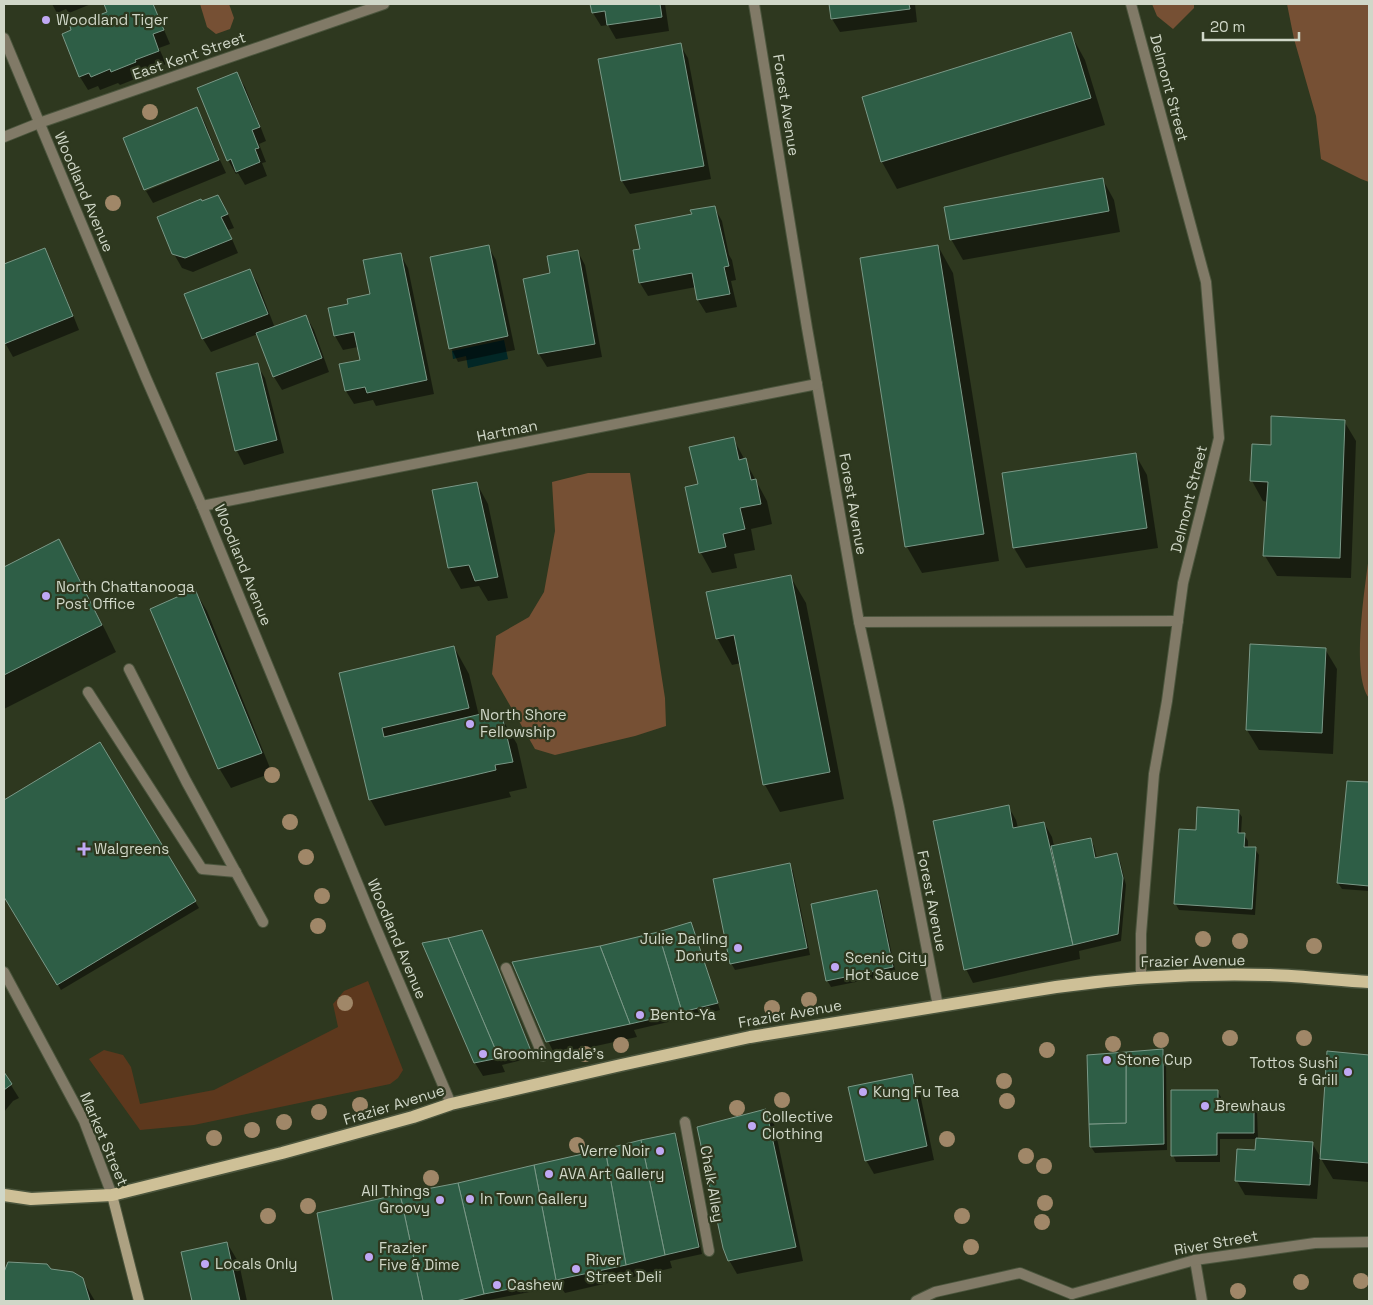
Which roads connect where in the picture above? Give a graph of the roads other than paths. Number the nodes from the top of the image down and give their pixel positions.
1 (384, 4) edge
2 (754, 4) edge
3 (1131, 4) edge
4 (4, 38) edge
5 (38, 123) junction
6 (4, 137) edge
7 (817, 384) junction
8 (202, 506) junction
9 (1178, 621) junction
10 (859, 622) junction
11 (129, 669) dead end
12 (88, 692) dead end
13 (236, 872) junction
14 (263, 922) dead end
15 (506, 968) dead end
16 (4, 972) edge
17 (1141, 978) junction
18 (1369, 982) edge
19 (938, 1006) junction
20 (543, 1056) dead end
21 (451, 1104) junction
22 (685, 1122) dead end
23 (112, 1195) junction
24 (4, 1196) edge
25 (1369, 1242) edge
26 (709, 1250) dead end
27 (1195, 1260) junction
28 (1072, 1298) edge
29 (139, 1301) edge
30 (916, 1301) edge
31 (1063, 1301) edge
32 (1202, 1301) edge

1 - 5 street, East Kent Street
2 - 7 street, Forest Avenue
3 - 9 street, Delmont Street
4 - 5 street, Woodland Avenue
5 - 6 street, East Kent Street
5 - 8 street, Woodland Avenue
7 - 8 street, Hartman
7 - 10 street, Forest Avenue
8 - 21 street, Woodland Avenue
9 - 10 street
9 - 17 street, Delmont Street
10 - 19 street, Forest Avenue
11 - 13 street
12 - 13 street
13 - 14 street
15 - 20 street
16 - 23 street, Market Street
17 - 18 main road, Frazier Avenue
17 - 19 main road, Frazier Avenue
19 - 21 main road, Frazier Avenue
21 - 23 main road, Frazier Avenue
22 - 26 street, Chalk Alley
23 - 24 main road, Frazier Avenue
23 - 29 main road, Market Street
25 - 27 street, River Street
27 - 28 street, River Street
27 - 32 street
28 - 30 street
28 - 31 street

